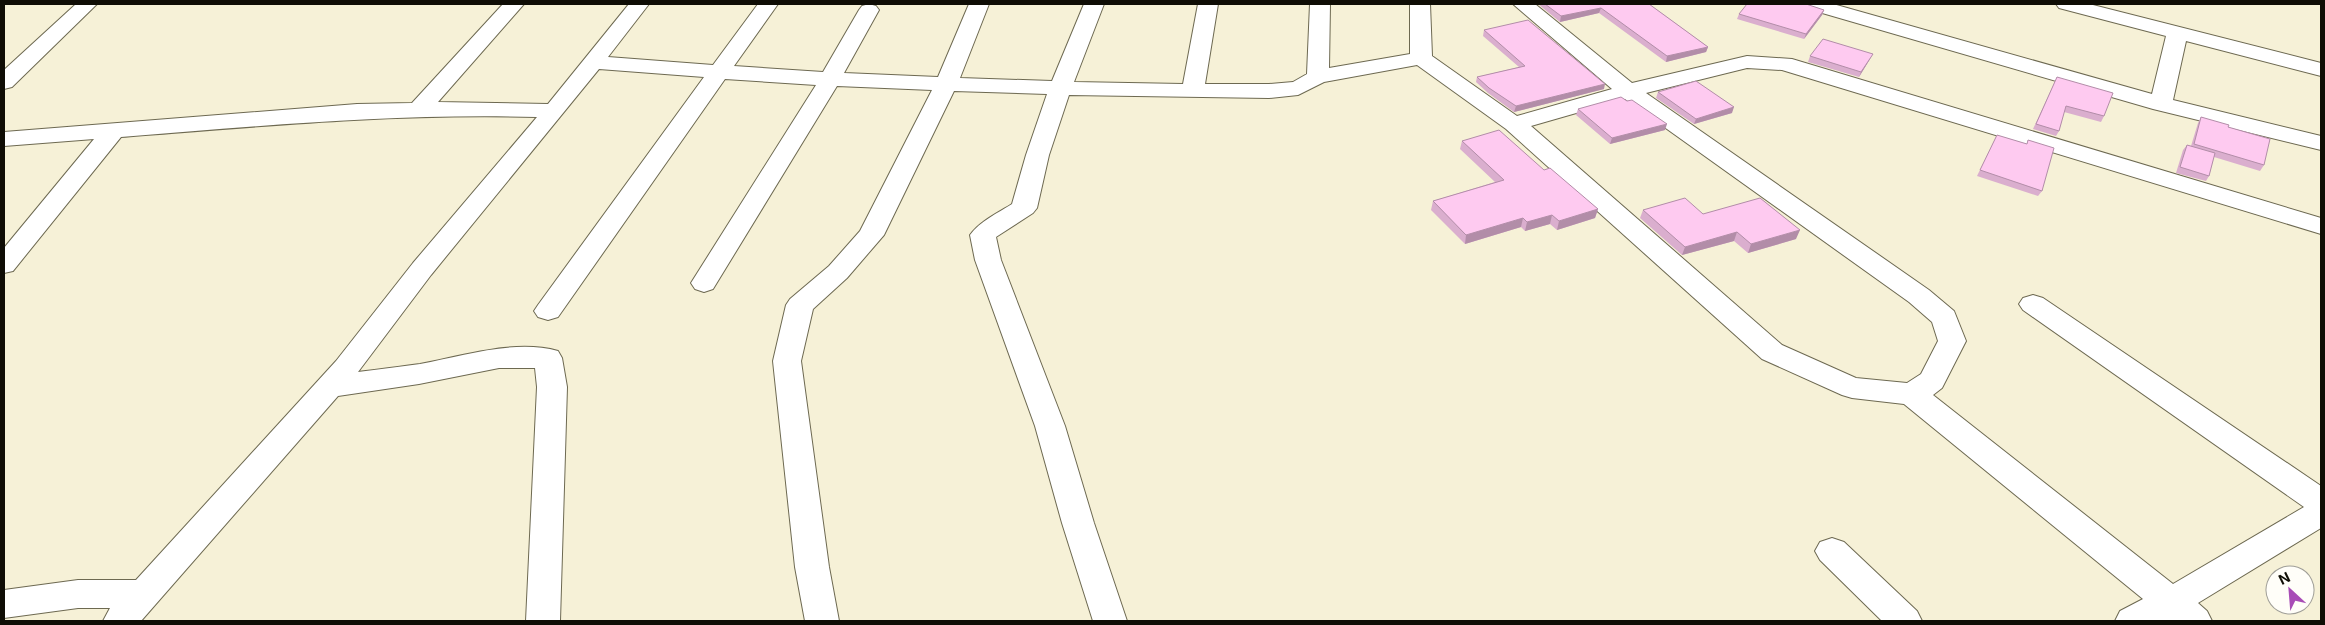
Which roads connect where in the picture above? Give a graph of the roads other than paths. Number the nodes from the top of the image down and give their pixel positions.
1 (86, 4) edge
2 (514, 4) edge
3 (768, 4) edge
4 (979, 4) edge
5 (1094, 4) edge
6 (1208, 4) edge
7 (1320, 4) edge
8 (1420, 4) edge
9 (1523, 4) edge
10 (1812, 4) edge
11 (2066, 4) edge
12 (869, 10) dead end
13 (631, 14) edge
14 (2178, 32) junction
15 (1421, 58) junction
16 (592, 62) junction
17 (2321, 68) edge
18 (720, 73) junction
19 (1318, 77) junction
20 (830, 79) junction
21 (4, 82) edge
22 (947, 83) junction
23 (1059, 88) junction
24 (1193, 90) junction
25 (1628, 91) junction
26 (2161, 104) junction
27 (418, 110) junction
28 (554, 111) junction
29 (1514, 124) junction
30 (113, 131) junction
31 (4, 139) edge
32 (2321, 143) edge
33 (2321, 226) edge
34 (4, 265) edge
35 (704, 283) dead end
36 (2033, 304) dead end
37 (548, 312) dead end
38 (328, 387) junction
39 (1912, 394) junction
40 (2321, 502) edge
41 (2321, 512) edge
42 (1832, 551) dead end
43 (143, 594) junction
44 (4, 604) edge
45 (2183, 612) edge
46 (120, 621) edge
47 (543, 621) edge
48 (822, 621) edge
49 (1110, 621) edge
50 (1905, 621) edge
51 (2132, 621) edge

1 - 21 street
2 - 27 street
3 - 18 street
4 - 22 street
5 - 23 street
6 - 24 street
7 - 19 street
8 - 15 street
9 - 25 street
10 - 26 street
11 - 14 street
12 - 20 street
13 - 16 street
14 - 17 street
14 - 26 street
15 - 19 street
15 - 29 street
16 - 18 street
16 - 28 street
18 - 20 street
18 - 37 street
19 - 24 street
20 - 22 street
20 - 35 street
22 - 23 street
22 - 48 street
23 - 24 street
23 - 49 street
25 - 29 street
25 - 33 street
25 - 39 street
26 - 32 street
27 - 28 street
27 - 30 street
28 - 38 street
29 - 39 street
30 - 31 street
30 - 34 street
36 - 40 street
38 - 43 street
38 - 47 street
39 - 45 street
41 - 45 street
42 - 50 street
43 - 44 street
43 - 46 street
45 - 51 street

